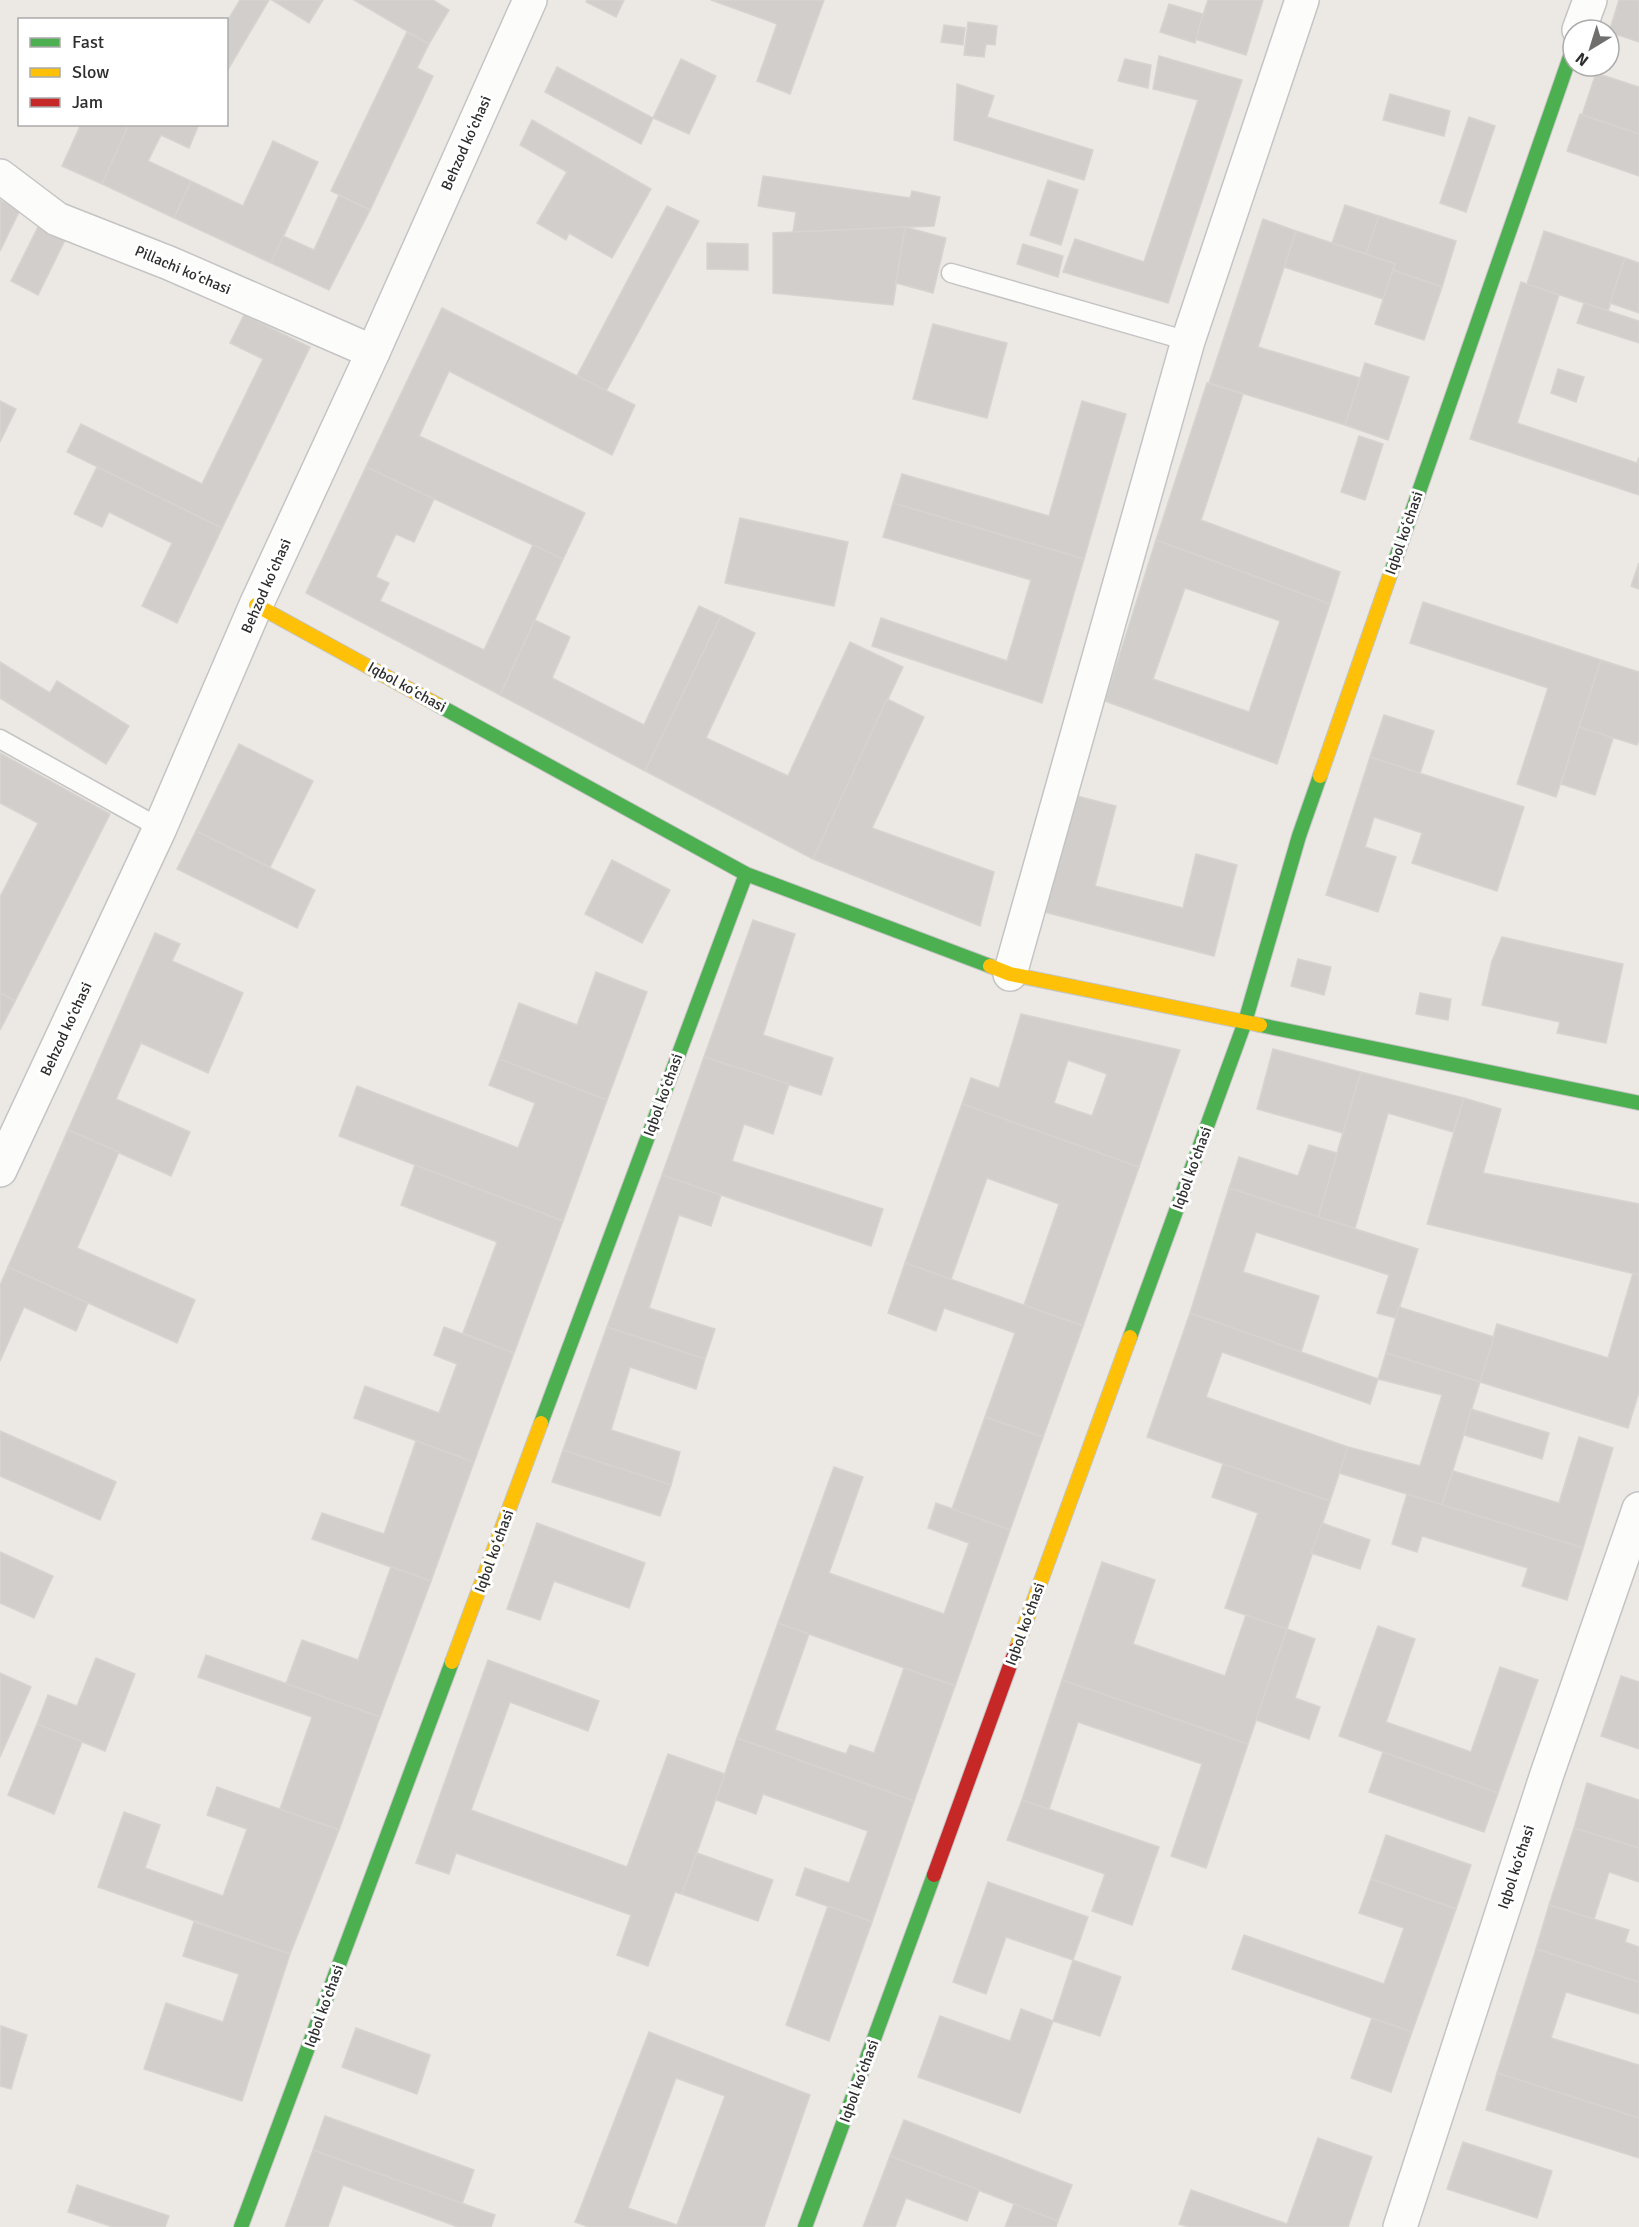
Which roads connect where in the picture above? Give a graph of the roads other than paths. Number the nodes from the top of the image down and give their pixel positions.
1 (530, 0) edge
2 (1302, 0) edge
3 (1590, 0) edge
4 (1583, 18) edge
5 (1563, 78) edge
6 (0, 176) edge
7 (951, 273) dead end
8 (1188, 341) junction
9 (373, 352) junction
10 (256, 604) junction
11 (0, 740) edge
12 (160, 828) junction
13 (746, 874) junction
14 (1010, 974) junction
15 (1245, 1022) junction
16 (1639, 1102) edge
17 (0, 1170) edge
18 (1639, 1509) edge
19 (241, 2227) edge
20 (805, 2227) edge
21 (1400, 2227) edge

1 - 9 street, Behzod koʻchasi
2 - 8 street
3 - 4 street
5 - 15 street, Iqbol koʻchasi
6 - 9 street, Pillachi koʻchasi
7 - 8 lane
8 - 14 street
9 - 10 street, Behzod koʻchasi
10 - 12 street, Behzod koʻchasi
10 - 13 street, Iqbol koʻchasi
11 - 12 lane
12 - 17 street, Behzod koʻchasi
13 - 14 street, Iqbol koʻchasi
13 - 19 street, Iqbol koʻchasi
14 - 15 street, Iqbol koʻchasi
15 - 16 street, Iqbol koʻchasi
15 - 20 street, Iqbol koʻchasi
18 - 21 street, Iqbol koʻchasi

